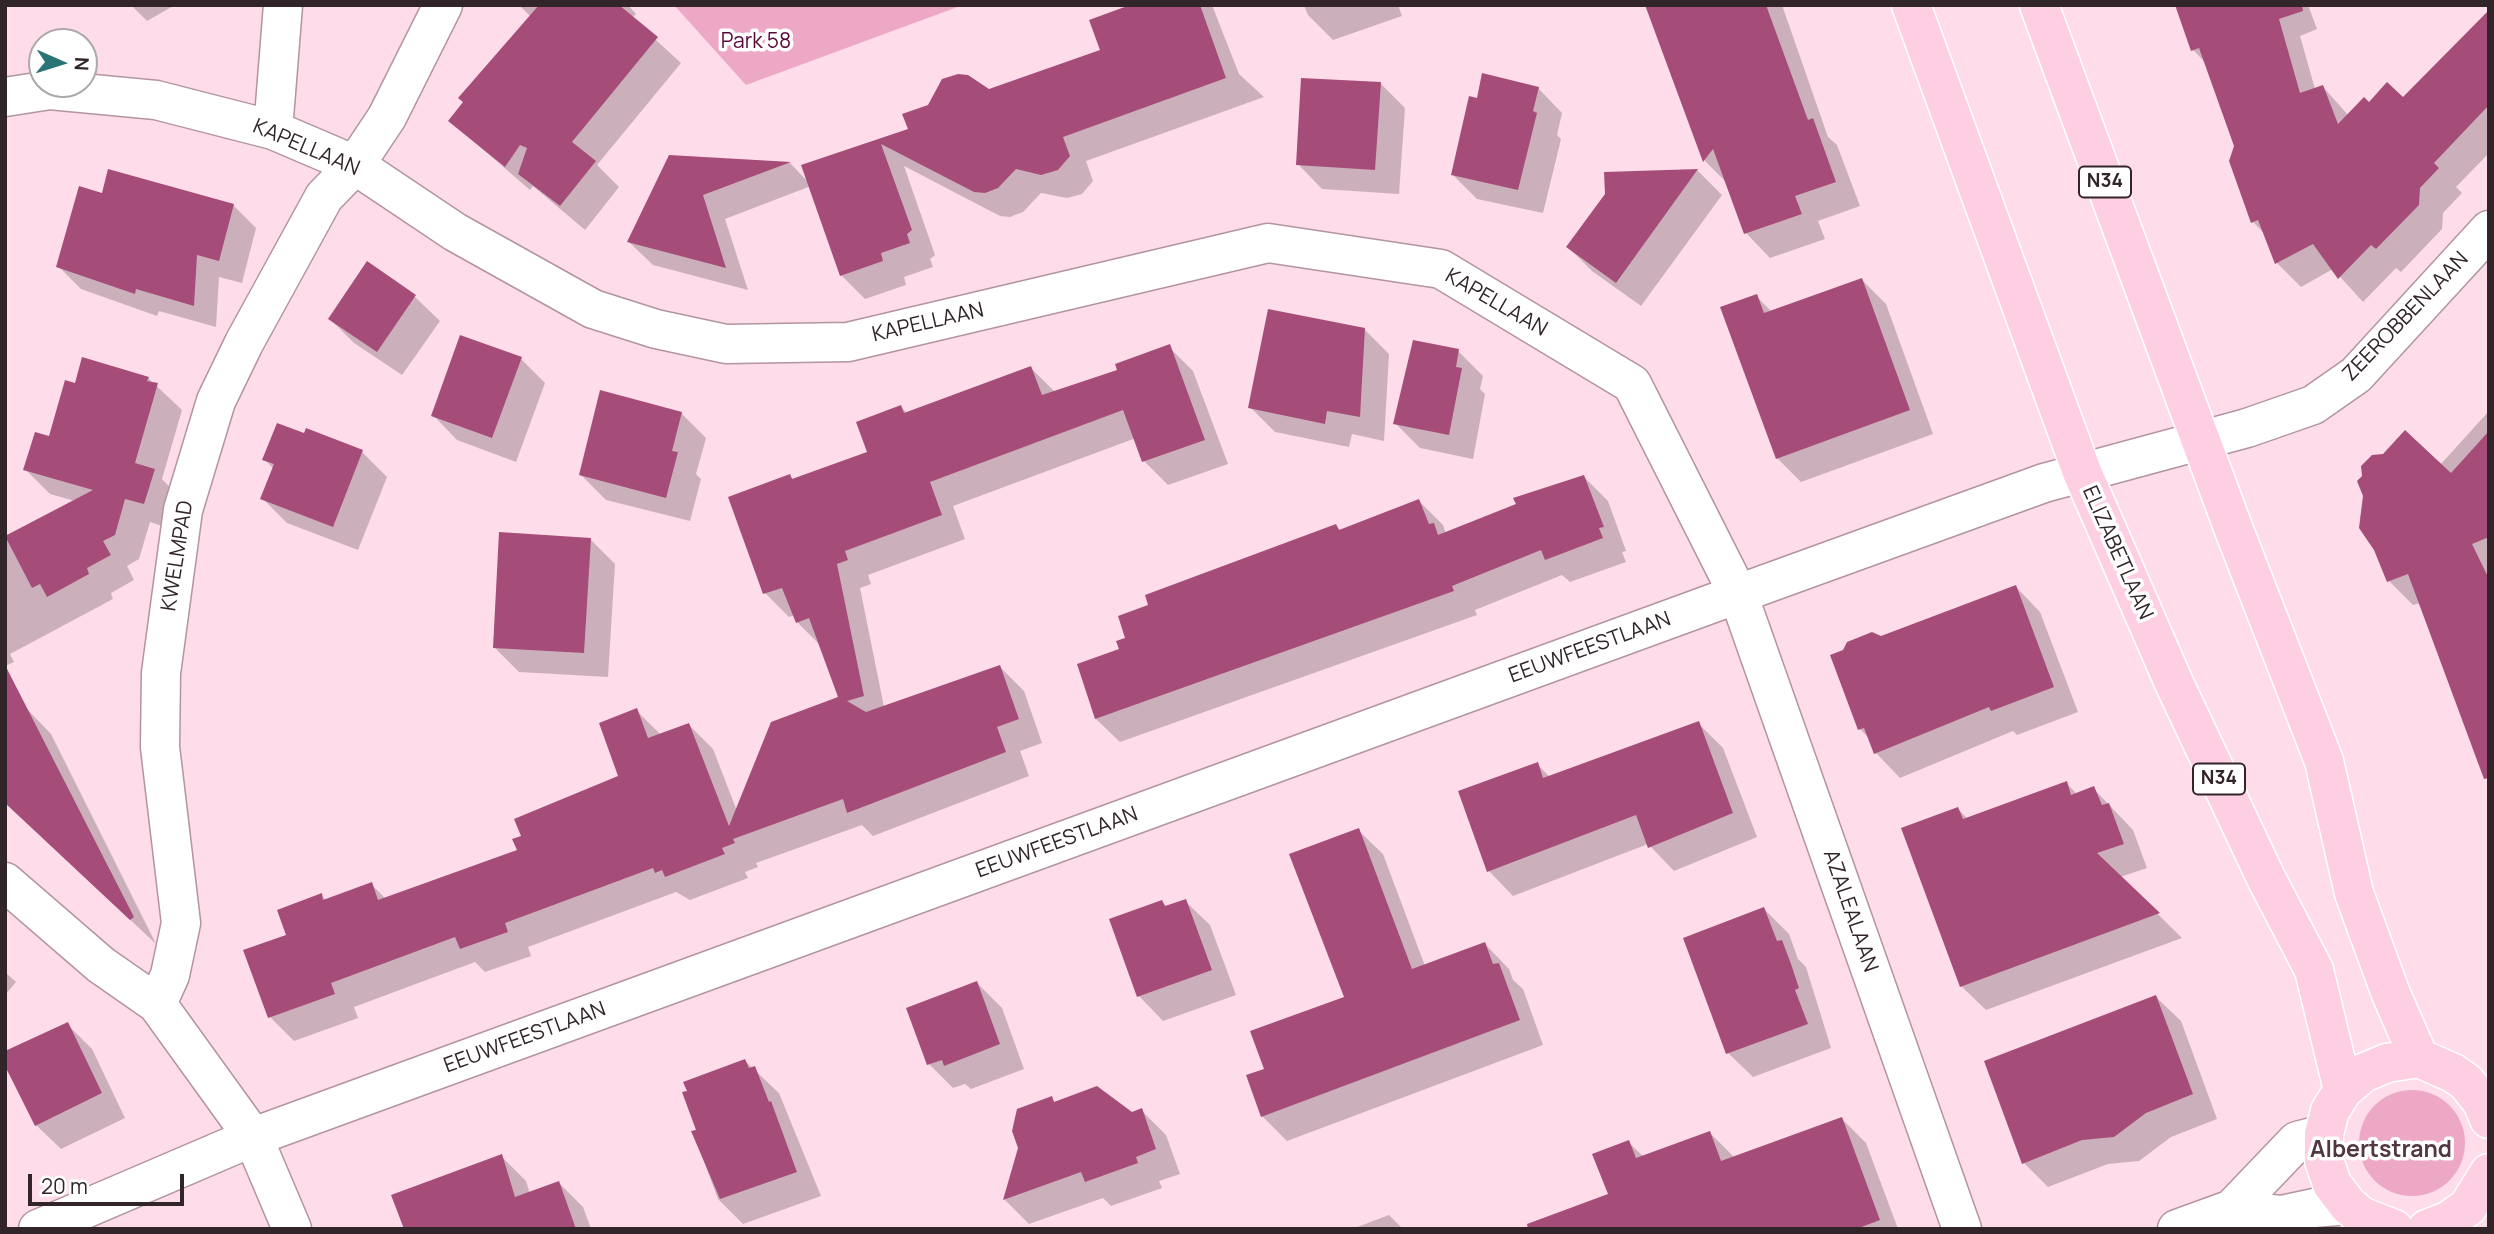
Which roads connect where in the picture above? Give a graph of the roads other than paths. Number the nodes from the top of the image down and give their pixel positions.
1 (283, 5) edge
2 (443, 5) edge
3 (1911, 5) edge
4 (2039, 5) edge
5 (5, 97) edge
6 (273, 130) junction
7 (355, 165) junction
8 (2489, 230) edge
9 (2201, 440) junction
10 (2082, 472) junction
11 (1738, 594) junction
12 (5, 882) edge
13 (157, 1004) junction
14 (2419, 1058) junction
15 (2477, 1080) edge
16 (2343, 1090) junction
17 (2489, 1119) edge
18 (2324, 1134) junction
19 (253, 1137) junction
20 (2487, 1194) edge
21 (2232, 1209) junction
22 (2375, 1222) edge
23 (38, 1229) edge
24 (292, 1229) edge
25 (1962, 1229) edge
26 (2177, 1229) edge
27 (2427, 1229) edge

1 - 6 street
2 - 7 street, KWELMPAD
3 - 10 main road, ELIZABETLAAN / N34
4 - 9 main road, N34
5 - 6 street, KAPELLAAN
6 - 7 street, KAPELLAAN
7 - 11 street, KAPELLAAN
7 - 13 street, KWELMPAD
8 - 9 street, ZEEROBBENLAAN
9 - 10 street, ZEEROBBENLAAN
9 - 14 main road, N34
10 - 11 street, EEUWFEESTLAAN
10 - 16 main road, ELIZABETLAAN / N34
11 - 19 street, EEUWFEESTLAAN
11 - 25 street, AZALEALAAN
12 - 13 street
13 - 19 street
14 - 15 main road
14 - 16 main road
15 - 17 main road
16 - 18 main road
18 - 21 street
18 - 22 main road
19 - 23 street, EEUWFEESTLAAN
19 - 24 street
20 - 27 main road
21 - 22 street
21 - 26 street

